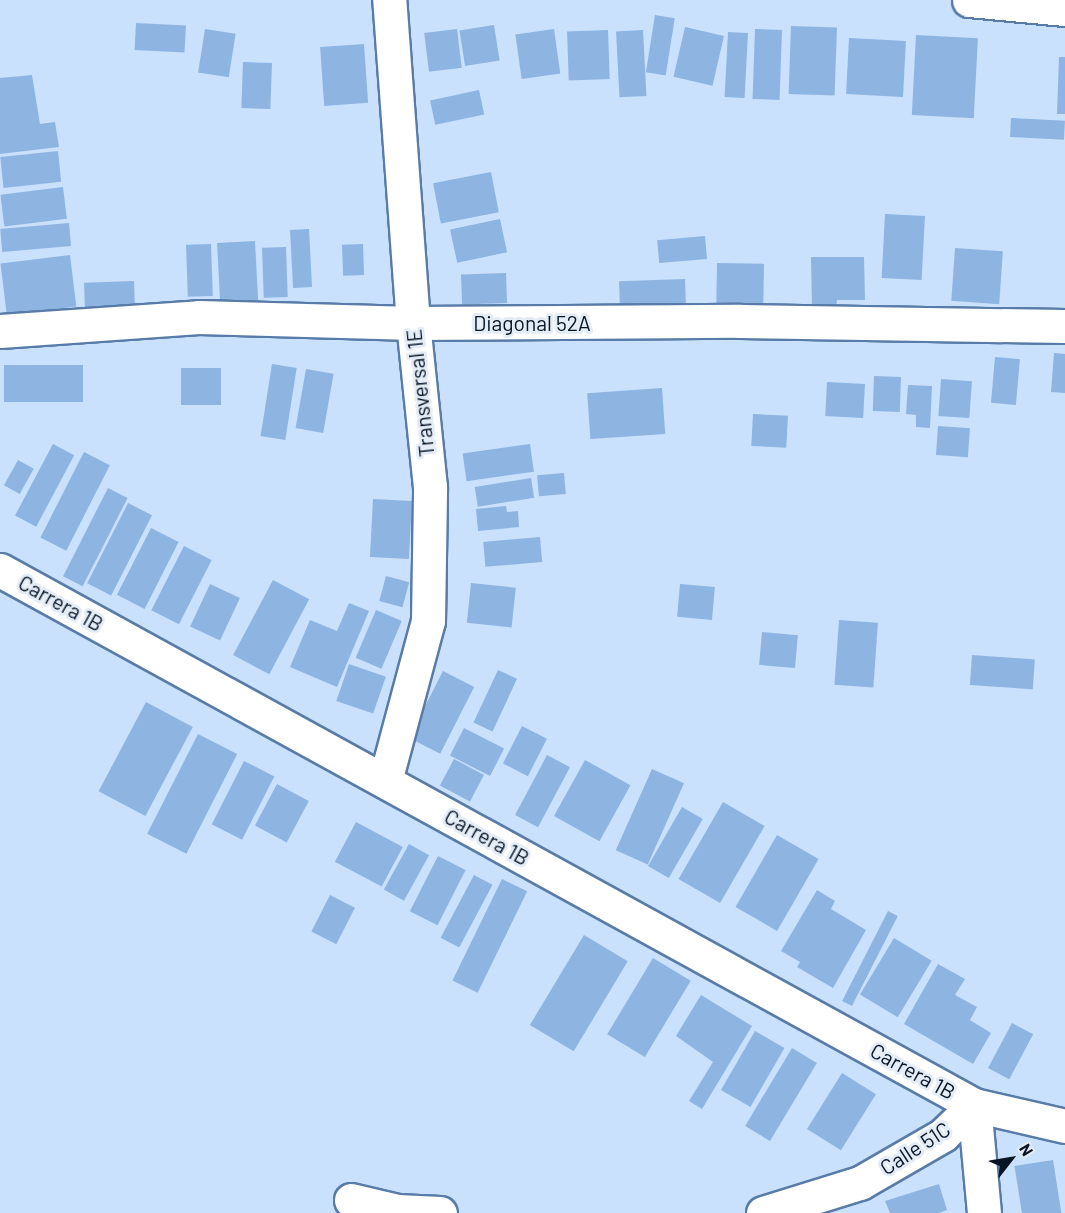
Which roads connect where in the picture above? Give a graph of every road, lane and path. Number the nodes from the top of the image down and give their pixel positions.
1 (389, 0) edge
2 (969, 0) edge
3 (1065, 9) edge
4 (413, 323) junction
5 (1065, 326) edge
6 (0, 330) edge
7 (0, 570) edge
8 (385, 781) junction
9 (974, 1105) junction
10 (1065, 1126) edge
11 (351, 1200) dead end
12 (440, 1213) edge
13 (763, 1213) edge
14 (984, 1213) edge

1 - 4 street, Transversal 1E
2 - 3 street
4 - 5 street, Diagonal 52A
4 - 6 street, Diagonal 52A
4 - 8 street, Transversal 1E
7 - 8 street, Carrera 1B
8 - 9 street, Carrera 1B
9 - 10 street
9 - 13 street, Calle 51C
9 - 14 street
11 - 12 street

